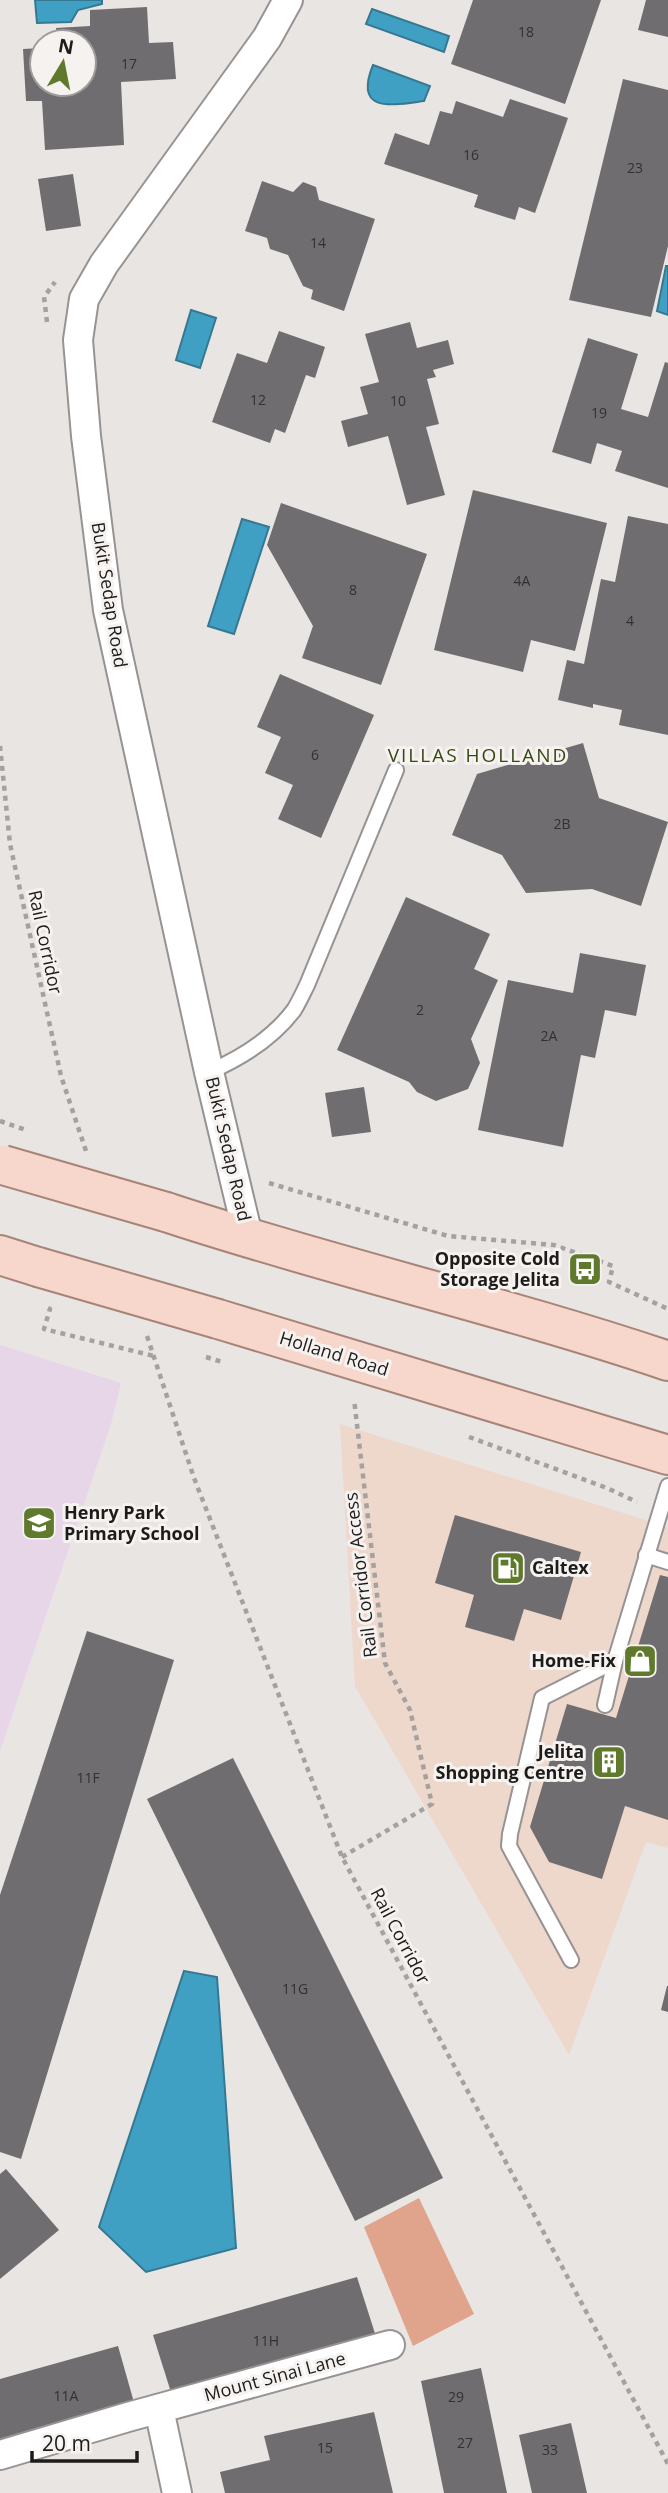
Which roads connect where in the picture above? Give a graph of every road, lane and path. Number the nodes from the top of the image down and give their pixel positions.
1 (288, 0) edge
2 (0, 746) edge
3 (396, 771) dead end
4 (209, 1072) junction
5 (82, 1140) dead end
6 (1, 1165) edge
7 (235, 1180) junction
8 (249, 1240) junction
9 (0, 1255) edge
10 (668, 1308) edge
11 (50, 1309) dead end
12 (154, 1356) dead end
13 (668, 1361) edge
14 (222, 1362) dead end
15 (235, 1366) dead end
16 (167, 1395) dead end
17 (341, 1395) dead end
18 (354, 1398) junction
19 (366, 1402) dead end
20 (460, 1433) dead end
21 (668, 1455) edge
22 (668, 1486) edge
23 (662, 1509) junction
24 (646, 1555) junction
25 (668, 1562) edge
26 (615, 1661) junction
27 (605, 1704) dead end
28 (342, 1857) junction
29 (571, 1960) dead end
30 (390, 2345) dead end
31 (159, 2409) junction
32 (0, 2455) edge
33 (668, 2464) edge
34 (177, 2493) edge

1 - 4 street, Bukit Sedap Road
2 - 5 path, Rail Corridor
3 - 4 lane
4 - 7 street, Bukit Sedap Road
6 - 8 main road, bridge
7 - 8 street, Bukit Sedap Road
7 - 10 path
8 - 13 main road
9 - 21 main road, Holland Road, bridge
11 - 12 path
14 - 15 path
16 - 28 path, Rail Corridor
17 - 18 path
18 - 19 path
18 - 28 path, Rail Corridor Access
20 - 23 path
22 - 23 lane
23 - 24 lane
24 - 25 lane
24 - 26 lane
26 - 27 lane
26 - 29 lane
28 - 33 path, Rail Corridor
30 - 31 street, Mount Sinai Lane
31 - 32 street, Mount Sinai Lane
31 - 34 street

